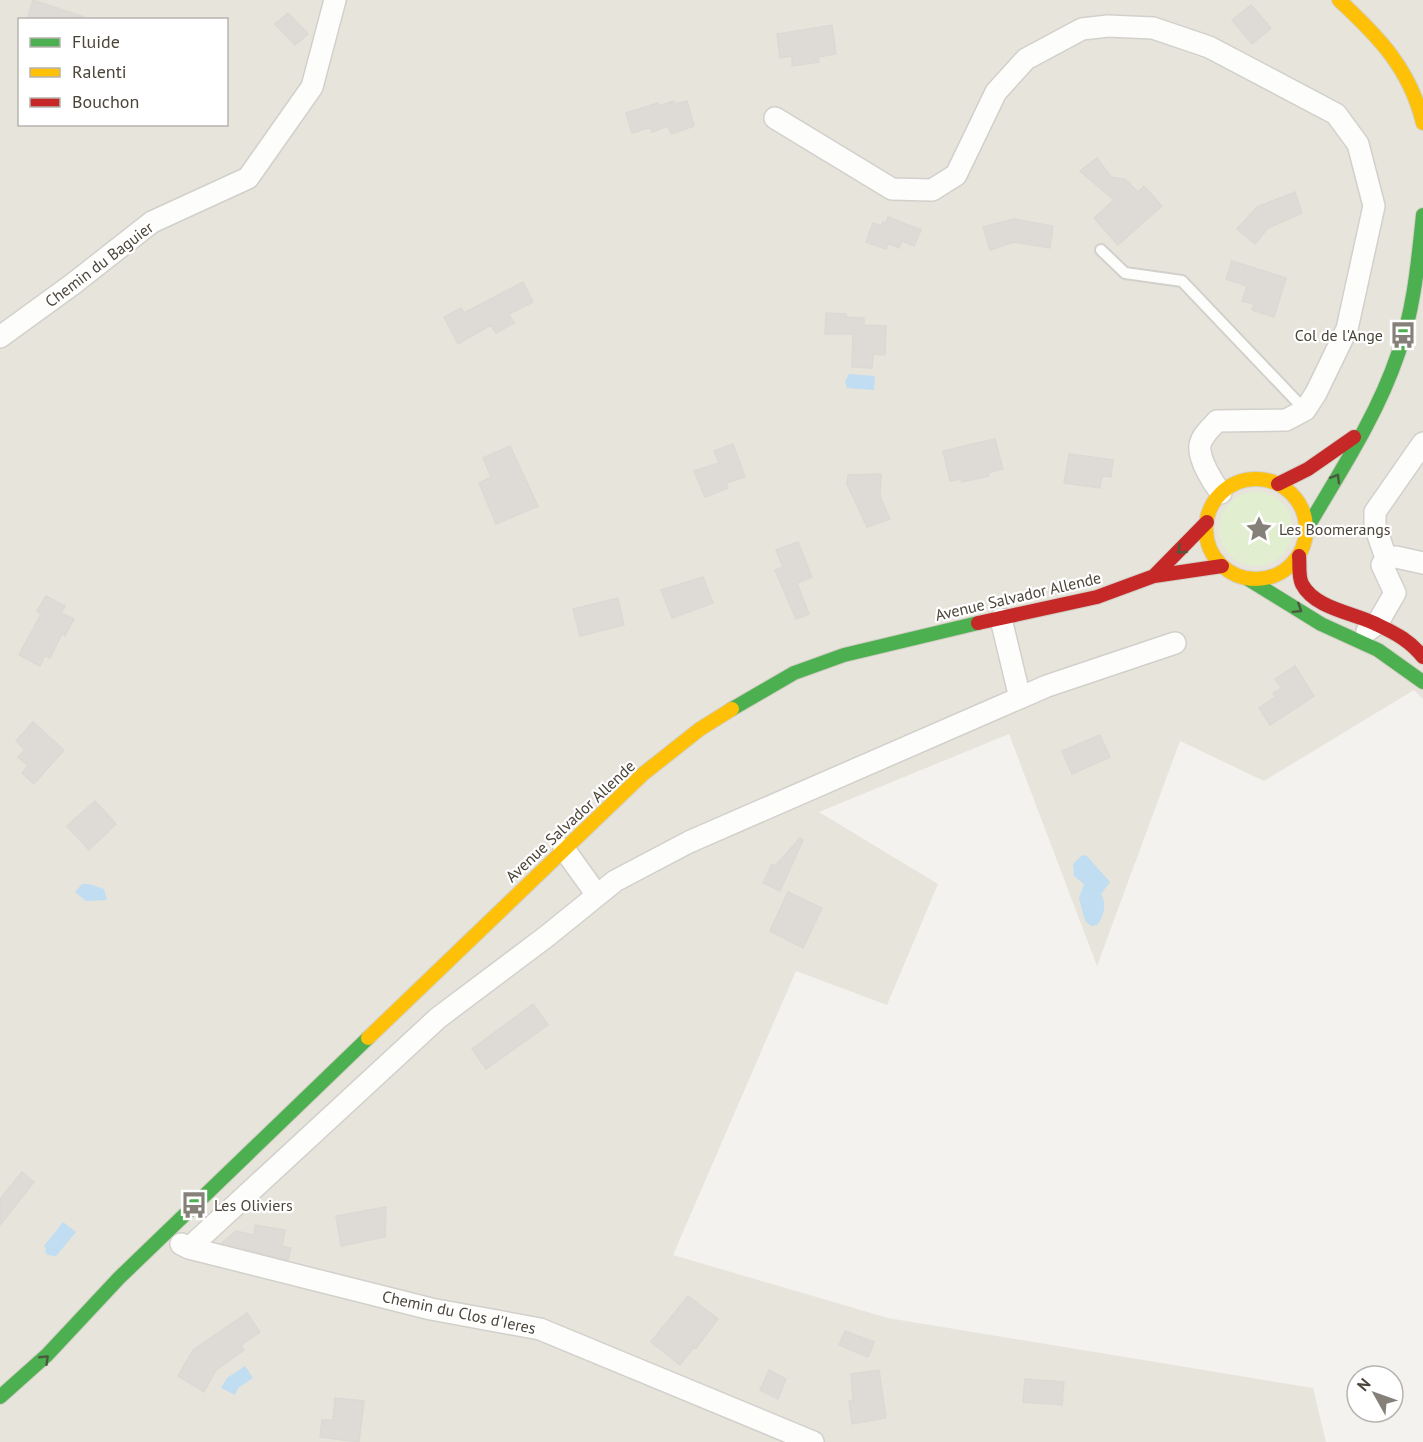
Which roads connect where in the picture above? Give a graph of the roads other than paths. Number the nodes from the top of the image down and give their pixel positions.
1 (334, 0) edge
2 (1339, 0) edge
3 (775, 118) dead end
4 (1423, 123) edge
5 (1423, 215) edge
6 (1101, 250) dead end
7 (0, 337) edge
8 (1305, 410) junction
9 (1365, 429) junction
10 (1423, 443) edge
11 (1278, 484) junction
12 (1221, 494) junction
13 (1207, 522) junction
14 (1307, 528) junction
15 (1299, 556) junction
16 (1386, 558) junction
17 (1423, 563) edge
18 (1222, 566) junction
19 (1155, 576) junction
20 (1248, 579) junction
21 (1001, 619) junction
22 (1321, 624) junction
23 (1377, 624) junction
24 (1175, 643) dead end
25 (1423, 657) edge
26 (1423, 682) edge
27 (1020, 698) junction
28 (564, 849) junction
29 (597, 896) junction
30 (164, 1234) junction
31 (189, 1248) junction
32 (119, 1278) junction
33 (50, 1332) dead end
34 (4, 1392) edge
35 (813, 1442) edge

1 - 7 street, Chemin du Baguier
2 - 4 main road
3 - 8 street
5 - 9 main road
6 - 8 lane
8 - 12 street
9 - 11 main road
14 -> 9 main road
10 - 16 street
11 - 12 main road
11 - 14 main road
12 - 13 main road
13 - 18 main road
13 -> 19 main road, Avenue Salvador Allende
14 - 15 main road
15 - 20 main road
15 - 23 main road
16 - 17 street
16 - 23 street
18 - 19 main road, Avenue Salvador Allende
18 - 20 main road
19 - 21 main road, Avenue Salvador Allende
20 -> 22 main road
21 - 27 street
21 - 28 main road, Avenue Salvador Allende
22 - 23 street
22 - 26 main road
23 - 25 main road
24 - 27 street
27 - 29 street
28 - 29 street
28 - 30 main road, Avenue Salvador Allende
29 - 31 street
30 - 31 street, Chemin du Clos d'Ieres
30 - 32 main road, Avenue Salvador Allende
31 - 35 street, Chemin du Clos d'Ieres
32 - 33 main road, Avenue Salvador Allende
34 -> 32 main road, Avenue Salvador Allende

